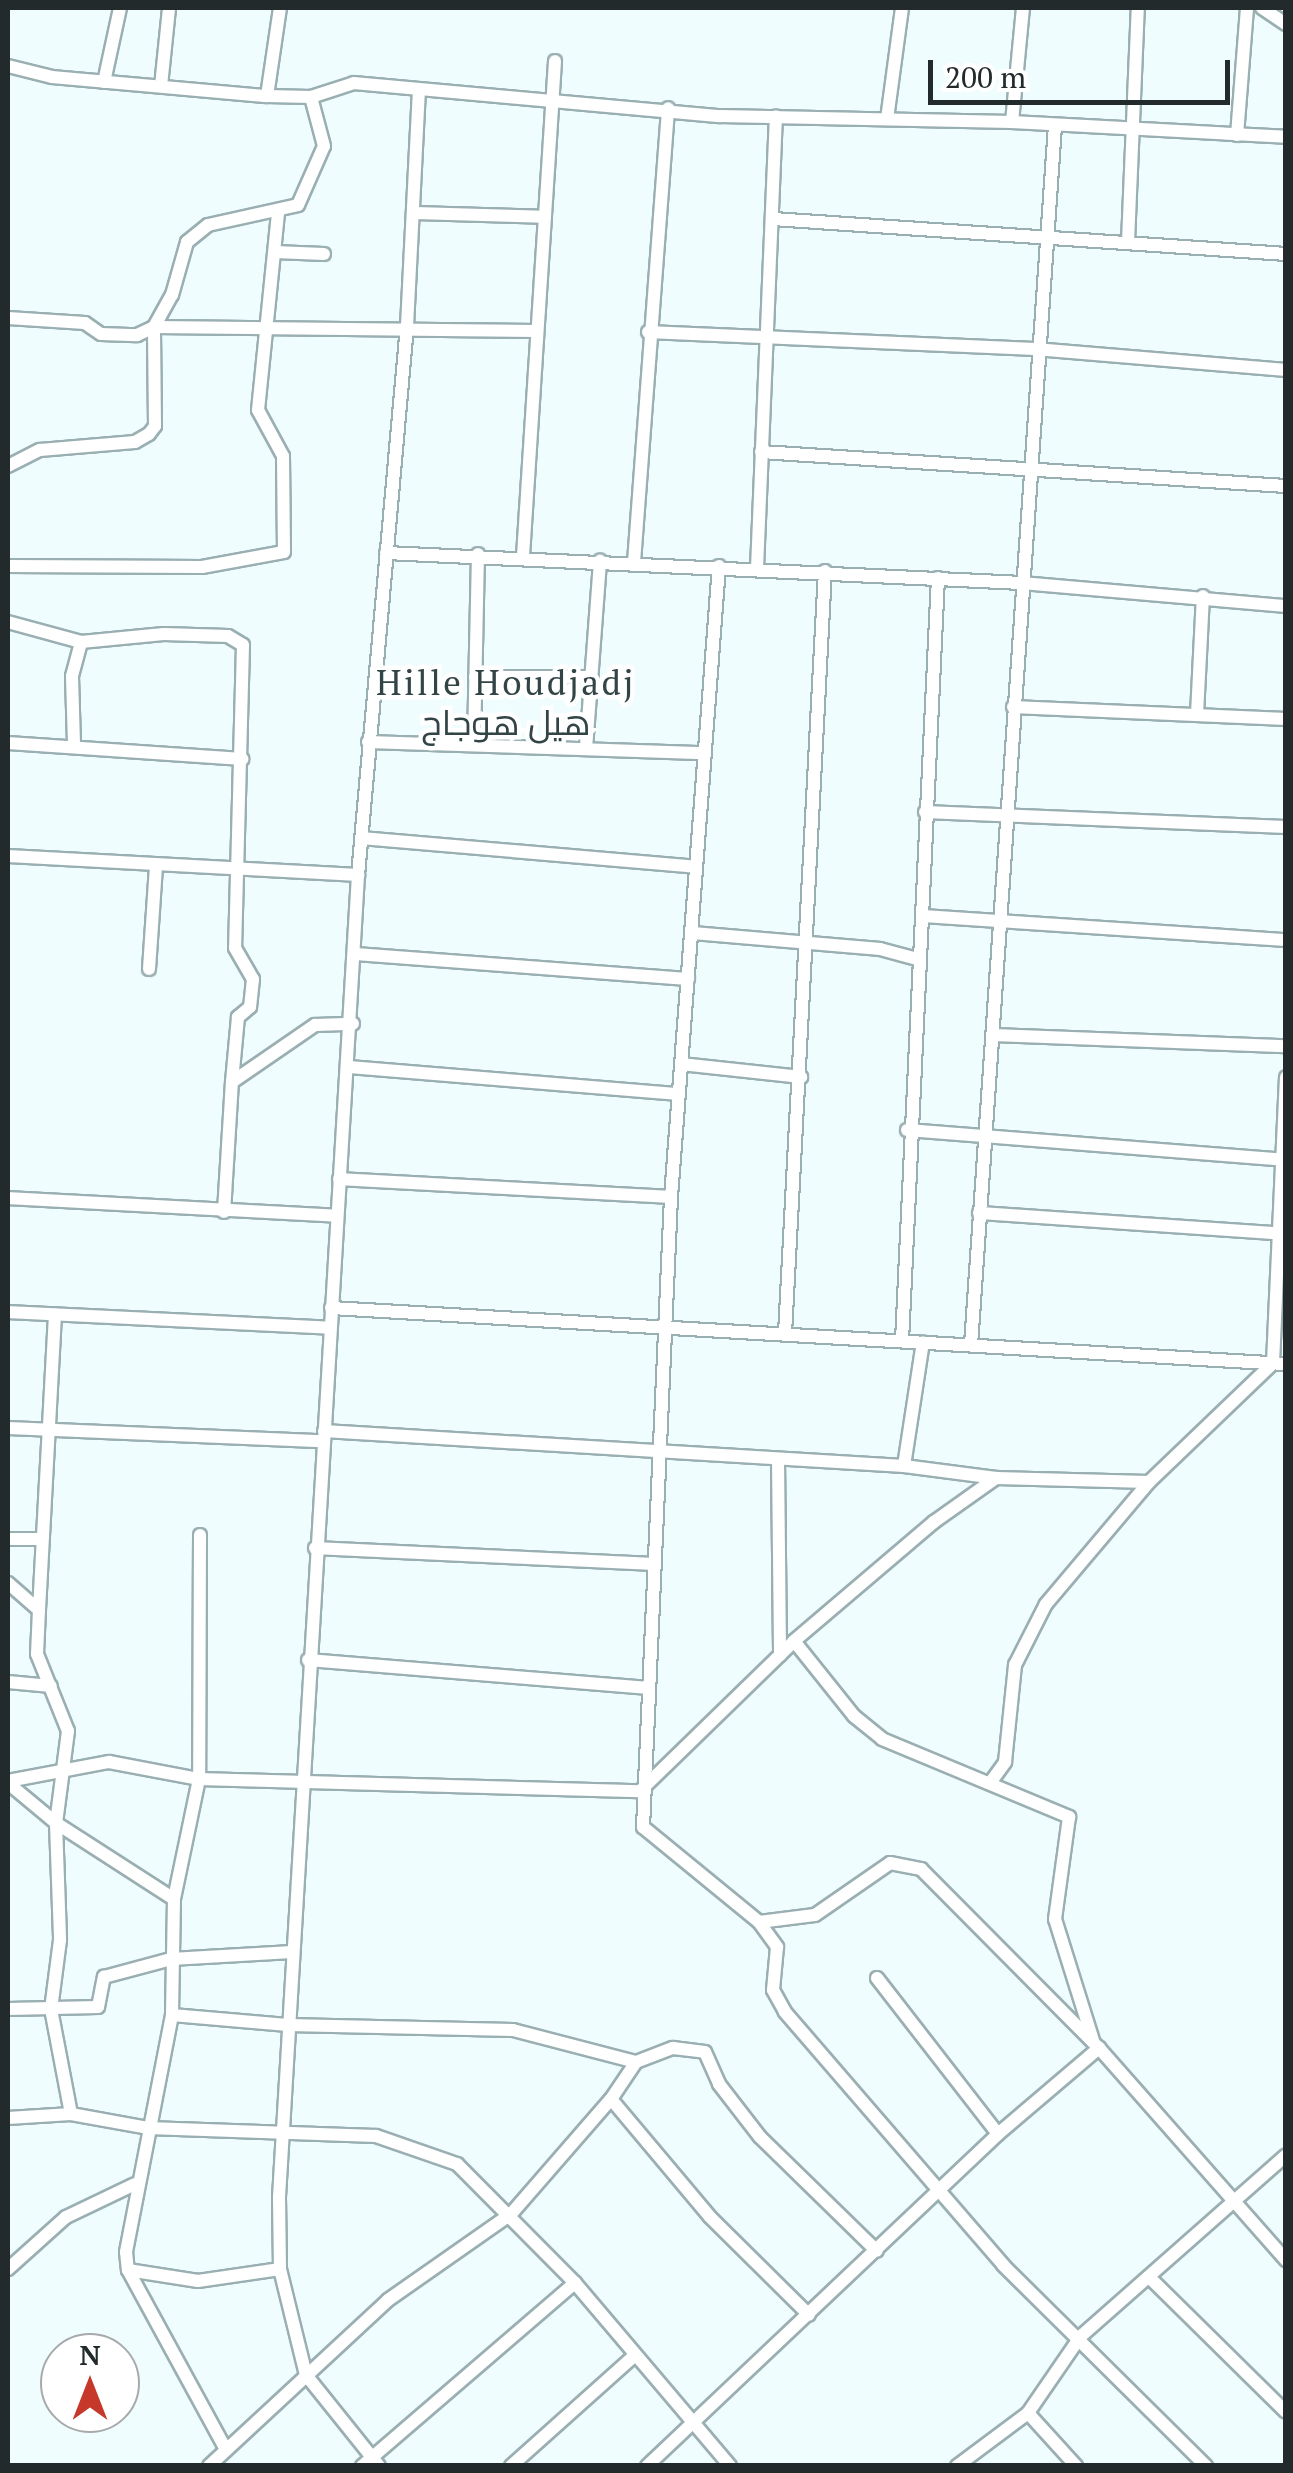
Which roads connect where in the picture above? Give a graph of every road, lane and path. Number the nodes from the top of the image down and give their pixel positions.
1 (120, 8) edge
2 (169, 8) edge
3 (280, 8) edge
4 (902, 8) edge
5 (1022, 8) edge
6 (1138, 8) edge
7 (1247, 8) edge
8 (1262, 8) edge
9 (1286, 24) edge
10 (555, 61) dead end
11 (8, 66) edge
12 (104, 82) junction
13 (161, 86) junction
14 (419, 90) junction
15 (266, 96) junction
16 (311, 97) junction
17 (552, 100) junction
18 (668, 108) junction
19 (776, 116) junction
20 (886, 119) junction
21 (1012, 122) junction
22 (1055, 126) junction
23 (1130, 131) junction
24 (1237, 136) junction
25 (1286, 137) edge
26 (278, 212) junction
27 (413, 214) junction
28 (545, 218) junction
29 (773, 219) junction
30 (1045, 239) junction
31 (1128, 242) junction
32 (275, 252) junction
33 (324, 254) dead end
34 (1286, 254) edge
35 (8, 318) edge
36 (406, 326) junction
37 (154, 327) junction
38 (270, 329) junction
39 (538, 332) junction
40 (648, 332) junction
41 (766, 335) junction
42 (1035, 349) junction
43 (1286, 370) edge
44 (761, 452) junction
45 (8, 466) edge
46 (1028, 470) junction
47 (1286, 486) edge
48 (386, 552) junction
49 (478, 554) junction
50 (523, 556) junction
51 (600, 561) junction
52 (634, 562) junction
53 (8, 566) edge
54 (719, 566) junction
55 (757, 568) junction
56 (825, 572) junction
57 (938, 578) junction
58 (1022, 583) junction
59 (1203, 596) junction
60 (1286, 606) edge
61 (8, 622) edge
62 (81, 642) junction
63 (475, 677) junction
64 (589, 678) junction
65 (1013, 708) junction
66 (1197, 714) junction
67 (1286, 719) edge
68 (368, 742) junction
69 (8, 743) edge
70 (74, 744) junction
71 (474, 744) junction
72 (586, 748) junction
73 (705, 753) junction
74 (242, 759) junction
75 (925, 812) junction
76 (1007, 812) junction
77 (1286, 827) edge
78 (361, 838) junction
79 (8, 856) edge
80 (156, 865) junction
81 (696, 867) junction
82 (240, 870) junction
83 (358, 875) junction
84 (923, 916) junction
85 (1003, 921) junction
86 (693, 933) junction
87 (1286, 940) edge
88 (806, 945) junction
89 (355, 954) junction
90 (918, 959) junction
91 (149, 969) dead end
92 (688, 979) junction
93 (352, 1024) junction
94 (994, 1035) junction
95 (1286, 1046) edge
96 (681, 1064) junction
97 (349, 1068) junction
98 (801, 1077) junction
99 (1286, 1077) edge
100 (232, 1082) junction
101 (679, 1094) junction
102 (907, 1130) junction
103 (986, 1133) junction
104 (1278, 1159) junction
105 (339, 1179) junction
106 (1281, 1194) edge
107 (671, 1197) junction
108 (8, 1198) edge
109 (224, 1212) junction
110 (979, 1213) junction
111 (336, 1216) junction
112 (1274, 1233) junction
113 (332, 1308) junction
114 (8, 1312) edge
115 (56, 1314) junction
116 (330, 1328) junction
117 (670, 1328) junction
118 (785, 1334) junction
119 (902, 1341) junction
120 (923, 1342) junction
121 (971, 1345) junction
122 (1279, 1363) edge
123 (8, 1428) edge
124 (52, 1431) junction
125 (323, 1436) junction
126 (662, 1452) junction
127 (778, 1459) junction
128 (904, 1466) junction
129 (996, 1478) junction
130 (1149, 1482) junction
131 (200, 1535) dead end
132 (8, 1539) edge
133 (41, 1539) junction
134 (315, 1548) junction
135 (654, 1564) junction
136 (8, 1583) edge
137 (39, 1610) junction
138 (794, 1641) junction
139 (780, 1655) junction
140 (308, 1660) junction
141 (8, 1682) edge
142 (51, 1686) junction
143 (646, 1688) junction
144 (68, 1767) junction
145 (200, 1779) junction
146 (300, 1780) junction
147 (8, 1782) edge
148 (990, 1783) junction
149 (640, 1790) junction
150 (56, 1823) junction
151 (174, 1899) junction
152 (760, 1922) junction
153 (292, 1952) junction
154 (172, 1959) junction
155 (877, 1978) dead end
156 (8, 2009) edge
157 (51, 2009) junction
158 (172, 2015) junction
159 (288, 2026) junction
160 (1097, 2046) junction
161 (636, 2062) junction
162 (611, 2099) junction
163 (72, 2114) junction
164 (8, 2118) edge
165 (148, 2128) junction
166 (998, 2134) junction
167 (282, 2136) junction
168 (1286, 2156) edge
169 (135, 2184) junction
170 (938, 2194) junction
171 (1232, 2202) junction
172 (511, 2214) junction
173 (877, 2251) junction
174 (1286, 2260) edge
175 (8, 2268) edge
176 (280, 2269) junction
177 (128, 2270) junction
178 (1149, 2277) junction
179 (575, 2283) junction
180 (809, 2315) junction
181 (1081, 2336) junction
182 (634, 2356) junction
183 (306, 2375) junction
184 (1286, 2412) edge
185 (1028, 2413) junction
186 (690, 2424) junction
187 (226, 2450) junction
188 (372, 2463) edge
189 (208, 2466) edge
190 (511, 2466) edge
191 (647, 2466) edge
192 (730, 2466) edge
193 (957, 2466) edge
194 (1076, 2466) edge
195 (1206, 2466) edge

1 - 12 street
2 - 13 street
3 - 15 street
4 - 20 street
5 - 21 street
6 - 23 street
7 - 24 street
8 - 9 street
10 - 17 street
11 - 12 street
12 - 13 street
13 - 15 street
14 - 16 street
14 - 17 street
14 - 27 street
15 - 16 street
16 - 26 street
17 - 18 street
17 - 28 street
18 - 19 street
18 - 40 street
19 - 20 street
19 - 29 street
20 - 21 street
21 - 22 street
22 - 23 street
22 - 30 street
23 - 24 street
23 - 31 street
24 - 25 street
26 - 32 street
26 - 37 street
27 - 28 street
27 - 36 street
28 - 39 street
29 - 30 street
29 - 41 street
30 - 31 street
30 - 42 street
31 - 34 street
32 - 33 street
32 - 38 street
35 - 37 street
36 - 38 street
36 - 39 street
36 - 48 street
37 - 38 street
37 - 45 street
38 - 53 street
39 - 50 street
40 - 41 street
40 - 52 street
41 - 42 street
41 - 44 street
42 - 43 street
42 - 46 street
44 - 46 street
44 - 55 street
46 - 47 street
46 - 58 street
48 - 49 street
48 - 68 street
49 - 50 street
49 - 63 street
50 - 51 street
51 - 52 street
51 - 64 street
52 - 54 street
54 - 55 street
54 - 73 street
55 - 56 street
56 - 57 street
56 - 88 street
57 - 58 street
57 - 75 street
58 - 59 street
58 - 65 street
59 - 60 street
59 - 66 street
61 - 62 street
62 - 70 street
62 - 74 street
63 - 64 street
63 - 71 street
64 - 72 street
65 - 66 street
65 - 76 street
66 - 67 street
68 - 71 street
68 - 78 street
69 - 70 street
70 - 74 street
71 - 72 street
72 - 73 street
73 - 81 street
74 - 82 street
75 - 76 street
75 - 84 street
76 - 77 street
76 - 85 street
78 - 81 street
78 - 83 street
79 - 80 street
80 - 82 street
80 - 91 street
81 - 86 street
82 - 83 street
82 - 100 street
83 - 89 street
84 - 85 street
84 - 90 street
85 - 87 street
85 - 94 street
86 - 88 street
86 - 92 street
88 - 90 street
88 - 98 street
89 - 92 street
89 - 93 street
90 - 102 street
92 - 96 street
93 - 97 street
93 - 100 street
94 - 95 street
94 - 103 street
96 - 98 street
96 - 101 street
97 - 101 street
97 - 105 street
98 - 118 street
99 - 104 street
100 - 109 street
101 - 107 street
102 - 103 street
102 - 119 street
103 - 104 street
103 - 110 street
104 - 106 street
105 - 107 street
105 - 111 street
106 - 112 street
107 - 117 street
108 - 109 street
109 - 111 street
110 - 112 street
110 - 121 street
111 - 113 street
112 - 122 street
113 - 116 street
113 - 117 street
114 - 115 street
115 - 116 street
115 - 124 street
116 - 125 street
117 - 118 street
117 - 126 street
118 - 119 street
119 - 120 street
120 - 121 street
120 - 128 street
121 - 122 street
122 - 130 street
123 - 124 street
124 - 125 street
124 - 133 street
125 - 126 street
125 - 134 street
126 - 127 street
126 - 135 street
127 - 128 street
127 - 139 street
128 - 129 street
129 - 130 street
129 - 138 street
130 - 148 street
131 - 145 street
132 - 133 street
133 - 137 street
134 - 135 street
134 - 140 street
135 - 143 street
136 - 137 street
137 - 142 street
138 - 139 street
138 - 148 street
139 - 149 street
140 - 143 street
140 - 146 street
141 - 142 street
142 - 144 street
143 - 149 street
144 - 145 street
144 - 147 street
144 - 150 street
145 - 146 street
145 - 151 street
146 - 149 street
146 - 153 street
147 - 150 street
148 - 160 street
149 - 152 street
150 - 151 street
150 - 157 street
151 - 154 street
152 - 160 street
152 - 170 street
153 - 154 street
153 - 159 street
154 - 157 street
154 - 158 street
155 - 166 street
156 - 157 street
157 - 163 street
158 - 159 street
158 - 165 street
159 - 161 street
159 - 167 street
160 - 166 street
160 - 171 street
161 - 162 street
161 - 173 street
162 - 172 street
162 - 180 street
163 - 164 street
163 - 165 street
165 - 167 street
165 - 169 street
166 - 170 street
167 - 172 street
167 - 176 street
168 - 171 street
169 - 175 street
169 - 177 street
170 - 173 street
170 - 181 street
171 - 174 street
171 - 178 street
172 - 179 street
172 - 183 street
173 - 180 street
176 - 177 street
176 - 183 street
177 - 187 street
178 - 181 street
178 - 184 street
179 - 182 street
179 - 188 street
180 - 186 street
181 - 185 street
181 - 195 street
182 - 186 street
182 - 190 street
183 - 187 street
183 - 188 street
185 - 193 street
185 - 194 street
186 - 191 street
186 - 192 street
187 - 189 street

